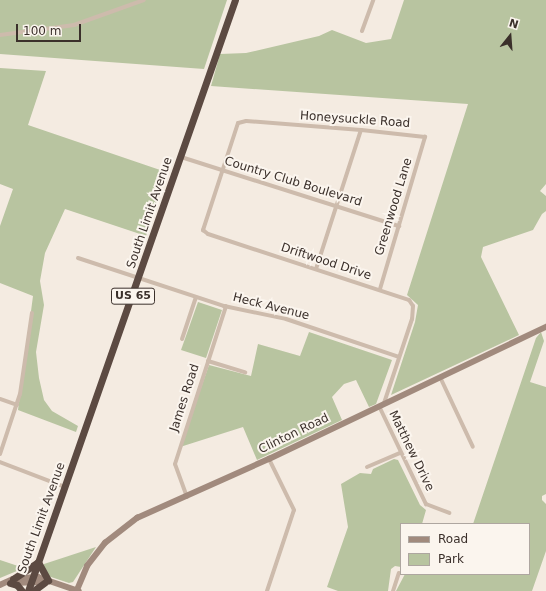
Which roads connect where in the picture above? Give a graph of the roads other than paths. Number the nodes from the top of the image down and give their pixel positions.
1 (144, 0) edge
2 (235, 0) edge
3 (373, 0) edge
4 (362, 31) dead end
5 (0, 36) edge
6 (361, 130) junction
7 (420, 153) joint
8 (181, 157) junction
9 (222, 171) junction
10 (336, 206) junction
11 (399, 226) junction
12 (78, 258) dead end
13 (316, 268) junction
14 (138, 279) junction
15 (380, 289) junction
16 (196, 297) junction
17 (226, 306) junction
18 (32, 312) dead end
19 (546, 327) edge
20 (182, 339) dead end
21 (399, 356) junction
22 (208, 361) junction
23 (245, 372) dead end
24 (440, 377) junction
25 (0, 400) edge
26 (17, 405) junction
27 (381, 405) junction
28 (473, 446) dead end
29 (400, 453) junction
30 (0, 454) edge
31 (269, 458) junction
32 (0, 462) edge
33 (367, 467) dead end
34 (65, 487) junction
35 (187, 497) junction
36 (449, 513) dead end
37 (38, 562) junction
38 (400, 573) dead end
39 (32, 579) junction
40 (47, 581) junction
41 (10, 582) junction
42 (0, 585) edge
43 (78, 590) edge
44 (22, 591) edge
45 (28, 591) edge
46 (33, 591) edge
47 (267, 591) edge
48 (393, 591) edge

1 - 5 street
2 - 8 highway, South Limit Avenue / US 65
3 - 4 street
6 - 7 street, Honeysuckle Road
6 - 9 street, Honeysuckle Road
6 - 10 street
7 - 11 street, Greenwood Lane
8 - 9 street, Country Club Boulevard
8 - 14 highway, South Limit Avenue / US 65
9 - 10 street, Country Club Boulevard
9 - 13 street, Driftwood Drive
10 - 11 street, Country Club Boulevard
10 - 13 street
11 - 15 street, Greenwood Lane
12 - 14 street, Heck Avenue
13 - 15 street, Driftwood Drive
14 - 16 street, Heck Avenue
14 - 34 highway, South Limit Avenue / US 65
15 - 21 street, Driftwood Drive
16 - 17 street, Heck Avenue
16 - 20 street
17 - 21 street, Heck Avenue
17 - 22 street, James Road
18 - 26 street
19 - 24 street, Clinton Road
21 - 27 street
22 - 23 street
22 - 35 street, James Road
24 - 27 street, Clinton Road
24 - 28 street
25 - 26 street
26 - 30 street
27 - 29 street, Matthew Drive
27 - 31 street, Clinton Road
29 - 33 street
29 - 36 street, Matthew Drive
31 - 35 street, Clinton Road
31 - 47 street
32 - 34 street
34 - 37 highway, South Limit Avenue / US 65
35 - 43 street, Clinton Road
37 - 39 highway, South Limit Avenue / US 65
37 - 40 highway
37 - 41 highway
38 - 48 street
39 - 40 street
39 - 41 street
39 - 45 highway, South Limit Avenue / US 65
40 - 43 street
40 - 46 highway
41 - 42 street
41 - 44 highway

